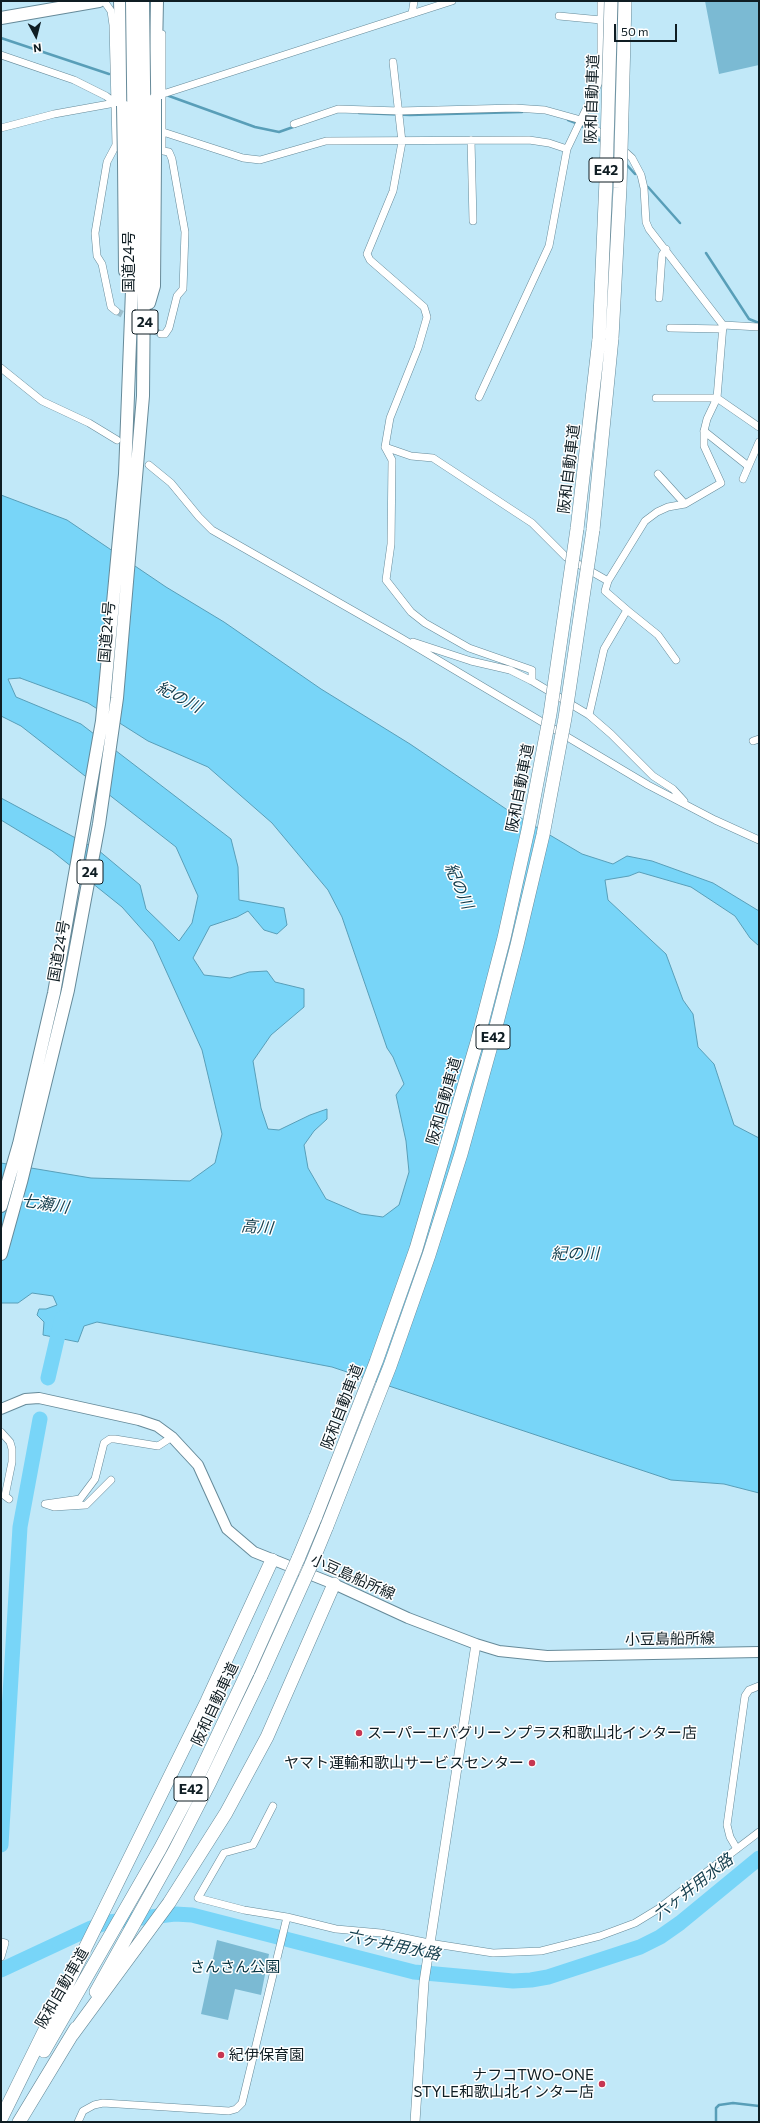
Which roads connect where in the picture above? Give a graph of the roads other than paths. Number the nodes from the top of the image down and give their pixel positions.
1 (99, 1) edge
2 (104, 1) edge
3 (120, 1) edge
4 (132, 1) edge
5 (143, 1) edge
6 (414, 1) edge
7 (452, 1) edge
8 (601, 1) edge
9 (611, 1) edge
10 (625, 1) edge
11 (157, 3) edge
12 (412, 14) junction
13 (559, 16) dead end
14 (1, 18) edge
15 (601, 20) junction
16 (1, 55) edge
17 (393, 62) dead end
18 (159, 96) junction
19 (119, 104) junction
20 (400, 114) junction
21 (579, 123) junction
22 (294, 124) dead end
23 (1, 128) edge
24 (163, 132) junction
25 (471, 140) junction
26 (402, 142) junction
27 (116, 145) junction
28 (567, 149) junction
29 (162, 150) junction
30 (140, 161) junction
31 (473, 221) dead end
32 (666, 249) junction
33 (659, 298) dead end
34 (116, 311) tunnel mouth
35 (723, 327) junction
36 (759, 327) edge
37 (670, 328) dead end
38 (161, 334) dead end
39 (1, 368) edge
40 (480, 397) dead end
41 (656, 398) dead end
42 (717, 398) junction
43 (759, 427) edge
44 (704, 431) junction
45 (117, 440) dead end
46 (759, 442) edge
47 (385, 447) junction
48 (149, 465) dead end
49 (748, 466) junction
50 (658, 474) dead end
51 (743, 479) dead end
52 (685, 504) junction
53 (608, 580) junction
54 (627, 610) junction
55 (401, 638) junction
56 (676, 660) dead end
57 (532, 681) junction
58 (589, 715) junction
59 (686, 804) junction
60 (759, 840) edge
61 (1, 1206) edge
62 (1, 1254) edge
63 (1, 1409) edge
64 (1, 1432) edge
65 (172, 1437) junction
66 (111, 1480) dead end
67 (8, 1499) dead end
68 (272, 1560) junction
69 (334, 1584) junction
70 (476, 1644) junction
71 (759, 1652) edge
72 (759, 1686) edge
73 (273, 1806) dead end
74 (759, 1832) edge
75 (737, 1849) junction
76 (287, 1917) junction
77 (2, 1942) edge
78 (429, 1943) junction
79 (1, 1957) edge
80 (72, 2035) junction
81 (1, 2121) edge
82 (19, 2122) edge
83 (78, 2122) edge
84 (415, 2122) edge

1 - 14 main road
2 - 19 street
3 - 19 main road
4 - 30 main road, 国道24号 / 24, bridge
5 - 30 main road, 国道24号 / 24, bridge
6 - 12 street
7 - 12 street
8 - 15 street
9 - 81 highway, 阪和自動車道 / E42, bridge
10 - 80 highway, 阪和自動車道 / E42, bridge
11 - 18 main road
12 - 18 street
13 - 15 street
15 - 21 street
16 - 19 street
17 - 20 street
18 - 24 street
18 - 30 main road, bridge
19 - 23 street
19 - 27 street
19 - 30 main road, bridge
20 - 21 street
20 - 22 street
20 - 26 street
21 - 28 street
21 - 32 street
24 - 26 street
24 - 29 street
25 - 26 street
25 - 28 street
25 - 31 street
26 - 47 street
27 - 29 street
27 - 34 street
28 - 40 street
29 - 38 street
30 - 61 main road, 国道24号 / 24
30 - 62 main road, 国道24号 / 24
32 - 33 street
32 - 35 street
35 - 36 street
35 - 37 street
35 - 42 street
39 - 45 street
41 - 42 street
42 - 43 street
42 - 44 street
44 - 49 street
44 - 52 street
46 - 49 street
47 - 53 street
47 - 57 street
48 - 55 street
49 - 51 street
50 - 52 street
52 - 53 street
53 - 54 street
54 - 56 street
54 - 58 street
55 - 57 street
55 - 59 street
57 - 58 street
58 - 59 street
59 - 60 street
63 - 65 main road, 小豆島船所線
64 - 67 street
65 - 66 street
65 - 68 main road, 小豆島船所線
68 - 69 main road, 小豆島船所線
68 - 81 highway
69 - 70 main road, 小豆島船所線
69 - 80 highway
70 - 71 main road, 小豆島船所線
70 - 78 street
72 - 75 street
73 - 76 street
74 - 75 street
75 - 78 street
76 - 78 street
76 - 83 street
77 - 79 street
78 - 84 street
80 - 82 highway, 阪和自動車道 / E42

